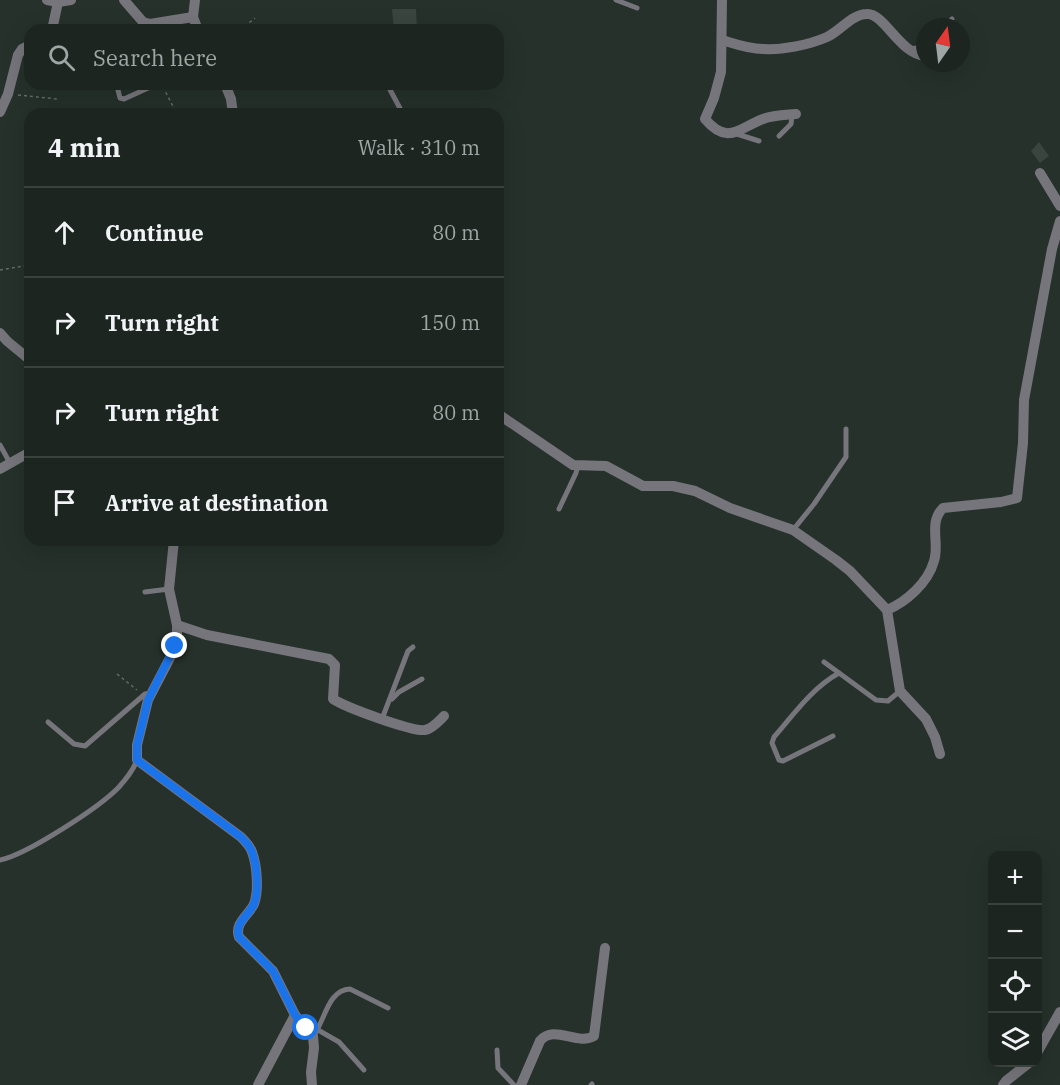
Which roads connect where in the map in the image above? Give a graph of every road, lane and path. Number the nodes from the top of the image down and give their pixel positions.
1 (71, 0) edge
2 (124, 0) edge
3 (195, 0) edge
4 (616, 0) edge
5 (722, 0) edge
6 (52, 1) edge
7 (638, 8) dead end
8 (193, 17) junction
9 (255, 18) dead end
10 (52, 24) edge
11 (143, 24) edge
12 (150, 24) edge
13 (196, 24) edge
14 (248, 24) edge
15 (722, 40) junction
16 (24, 48) edge
17 (916, 48) edge
18 (907, 49) junction
19 (916, 54) edge
20 (118, 90) edge
21 (145, 90) edge
22 (164, 90) edge
23 (227, 90) edge
24 (390, 90) edge
25 (8, 94) junction
26 (57, 99) dead end
27 (175, 108) edge
28 (233, 108) edge
29 (400, 108) edge
30 (0, 112) edge
31 (794, 115) joint
32 (735, 133) junction
33 (779, 136) dead end
34 (759, 141) dead end
35 (1040, 173) dead end
36 (1060, 206) edge
37 (1060, 221) edge
38 (24, 266) edge
39 (0, 270) edge
40 (0, 333) edge
41 (24, 355) edge
42 (504, 418) edge
43 (846, 429) dead end
44 (0, 445) edge
45 (24, 456) edge
46 (11, 464) junction
47 (573, 465) junction
48 (0, 470) edge
49 (559, 508) dead end
50 (793, 530) junction
51 (173, 546) edge
52 (169, 589) junction
53 (145, 592) dead end
54 (887, 610) junction
55 (177, 625) junction
56 (413, 647) dead end
57 (824, 662) dead end
58 (117, 674) dead end
59 (839, 674) junction
60 (422, 679) dead end
61 (900, 691) junction
62 (148, 693) junction
63 (390, 700) junction
64 (444, 716) dead end
65 (382, 718) junction
66 (48, 722) dead end
67 (833, 736) dead end
68 (940, 754) dead end
69 (137, 760) junction
70 (0, 860) edge
71 (605, 948) dead end
72 (388, 1008) dead end
73 (1060, 1012) edge
74 (295, 1015) junction
75 (315, 1033) junction
76 (1042, 1044) edge
77 (497, 1050) dead end
78 (1024, 1067) edge
79 (364, 1070) dead end
80 (258, 1085) edge
81 (312, 1085) edge
82 (513, 1085) edge
83 (521, 1085) edge
84 (1004, 1085) edge

1 - 6 street
2 - 11 street
3 - 8 street
4 - 7 lane
5 - 15 street
6 - 10 street
8 - 12 street
8 - 13 street
9 - 14 path
15 - 18 street
15 - 32 street
16 - 25 street
17 - 18 lane
18 - 19 street
20 - 21 lane
22 - 27 path
23 - 28 street
24 - 29 lane
25 - 26 path
25 - 30 street
31 - 32 street
31 - 33 lane
32 - 34 lane
35 - 36 street
37 - 54 street
38 - 39 path
40 - 41 street
42 - 47 street
43 - 50 lane
44 - 46 lane
45 - 46 street
46 - 48 street
47 - 49 lane
47 - 50 street
50 - 54 street
51 - 52 street
52 - 53 lane
52 - 55 street
54 - 61 street
55 - 62 street
55 - 65 street
56 - 63 lane
57 - 59 lane
58 - 62 path
59 - 61 lane
59 - 67 lane
60 - 63 lane
61 - 68 street
62 - 66 lane
62 - 69 street
63 - 65 lane
64 - 65 street
69 - 70 lane
69 - 74 street
71 - 83 street
72 - 75 lane
73 - 76 street
74 - 75 street
74 - 80 street
75 - 79 lane
75 - 81 street
77 - 82 lane
78 - 84 street

